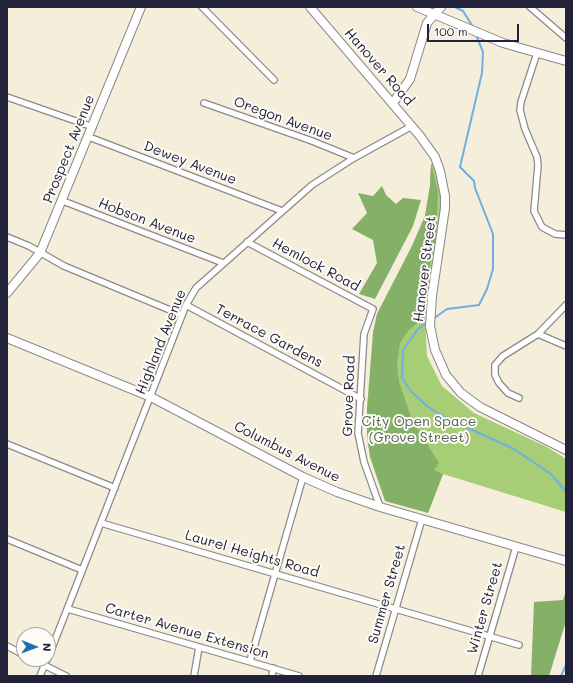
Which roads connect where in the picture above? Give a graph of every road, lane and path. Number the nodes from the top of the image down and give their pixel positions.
1 (140, 7) edge
2 (202, 7) edge
3 (310, 7) edge
4 (416, 7) edge
5 (441, 7) edge
6 (530, 7) edge
7 (434, 14) junction
8 (566, 38) edge
9 (537, 53) junction
10 (566, 61) edge
11 (274, 80) dead end
12 (7, 97) edge
13 (204, 103) dead end
14 (393, 103) junction
15 (412, 126) junction
16 (93, 127) junction
17 (89, 137) junction
18 (354, 158) junction
19 (63, 201) junction
20 (282, 211) junction
21 (566, 234) edge
22 (7, 237) edge
23 (247, 242) junction
24 (40, 253) junction
25 (222, 263) junction
26 (7, 293) edge
27 (186, 305) junction
28 (566, 305) edge
29 (373, 309) joint
30 (182, 315) junction
31 (538, 334) junction
32 (7, 338) edge
33 (566, 346) edge
34 (151, 397) junction
35 (519, 398) dead end
36 (361, 399) junction
37 (7, 444) edge
38 (566, 450) edge
39 (303, 477) junction
40 (115, 488) junction
41 (380, 507) junction
42 (422, 519) junction
43 (101, 523) junction
44 (7, 539) edge
45 (516, 547) junction
46 (566, 561) edge
47 (82, 570) junction
48 (275, 574) junction
49 (396, 608) junction
50 (68, 609) junction
51 (490, 636) junction
52 (56, 638) edge
53 (519, 645) dead end
54 (7, 646) edge
55 (199, 647) junction
56 (16, 651) edge
57 (250, 661) junction
58 (44, 667) edge
59 (47, 667) edge
60 (273, 668) junction
61 (40, 676) edge
62 (66, 676) edge
63 (194, 676) edge
64 (272, 676) edge
65 (299, 676) edge
66 (376, 676) edge
67 (478, 676) edge

1 - 16 street, Prospect Avenue
2 - 11 street
3 - 14 street, Hanover Road
4 - 7 street
5 - 7 street
6 - 8 street
7 - 9 street
7 - 14 street
9 - 10 street
9 - 21 street
12 - 16 street
13 - 18 street, Oregon Avenue
14 - 15 street, Hanover Road
15 - 18 street, Highland Avenue
15 - 38 street, Hanover Street
16 - 17 street, Prospect Avenue
17 - 19 street, Prospect Avenue
17 - 20 street, Dewey Avenue
18 - 20 street, Highland Avenue
19 - 24 street, Prospect Avenue
19 - 25 street, Hobson Avenue
20 - 23 street, Highland Avenue
22 - 24 street
23 - 25 street, Highland Avenue
23 - 29 street, Hemlock Road
24 - 26 street, Prospect Avenue
24 - 30 street
25 - 27 street, Highland Avenue
27 - 30 street, Highland Avenue
27 - 36 street, Terrace Gardens
28 - 31 street
29 - 36 street, Grove Road
30 - 34 street, Highland Avenue
31 - 33 street
31 - 35 street
32 - 34 street, Columbus Avenue
34 - 39 street, Columbus Avenue
34 - 40 street, Highland Avenue
36 - 41 street, Grove Road
37 - 40 street
39 - 41 street, Columbus Avenue
39 - 48 street
40 - 43 street, Highland Avenue
41 - 42 street, Columbus Avenue
42 - 45 street, Columbus Avenue
42 - 49 street, Summer Street
43 - 47 street, Highland Avenue
43 - 48 street, Laurel Heights Road
44 - 47 street
45 - 46 street, Columbus Avenue
45 - 51 street, Winter Street
47 - 50 street, Highland Avenue
48 - 49 street, Laurel Heights Road
48 - 57 street
49 - 51 street, Laurel Heights Road
49 - 66 street, Summer Street
50 - 52 street, Highland Avenue
50 - 55 street, Carter Avenue Extension
51 - 53 street, Laurel Heights Road
51 - 67 street, Winter Street
54 - 56 street
55 - 57 street, Carter Avenue Extension
55 - 63 street
57 - 60 street, Carter Avenue Extension
58 - 61 street, Highland Avenue
59 - 62 street
60 - 64 street
60 - 65 street, Carter Avenue Extension

